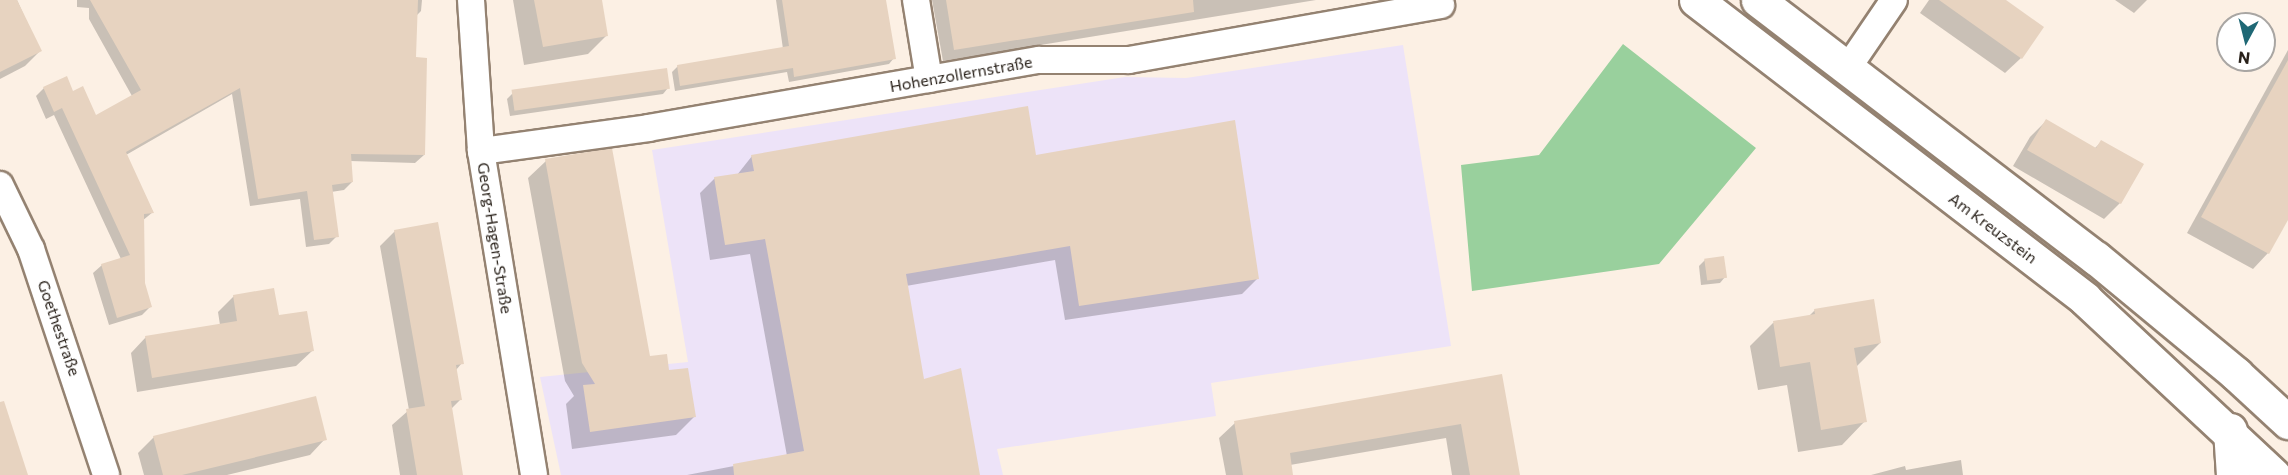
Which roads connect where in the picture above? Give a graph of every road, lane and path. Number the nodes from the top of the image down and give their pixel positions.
1 (471, 0) edge
2 (916, 0) edge
3 (1696, 0) edge
4 (1758, 0) edge
5 (1894, 0) edge
6 (1441, 5) dead end
7 (1847, 69) junction
8 (929, 79) junction
9 (481, 151) junction
10 (0, 185) edge
11 (2288, 422) edge
12 (2230, 430) junction
13 (106, 475) edge
14 (534, 475) edge
15 (2233, 475) edge
16 (2274, 475) edge

1 - 9 street, Georg-Hagen-Straße
2 - 8 street
3 - 12 main road, Am Kreuzstein
4 - 7 main road
5 - 7 street
6 - 8 street, Hohenzollernstraße
7 - 11 main road
8 - 9 street, Hohenzollernstraße
9 - 14 street, Georg-Hagen-Straße
10 - 13 street, Goethestraße
12 - 15 main road
12 - 16 main road, Am Kreuzstein

